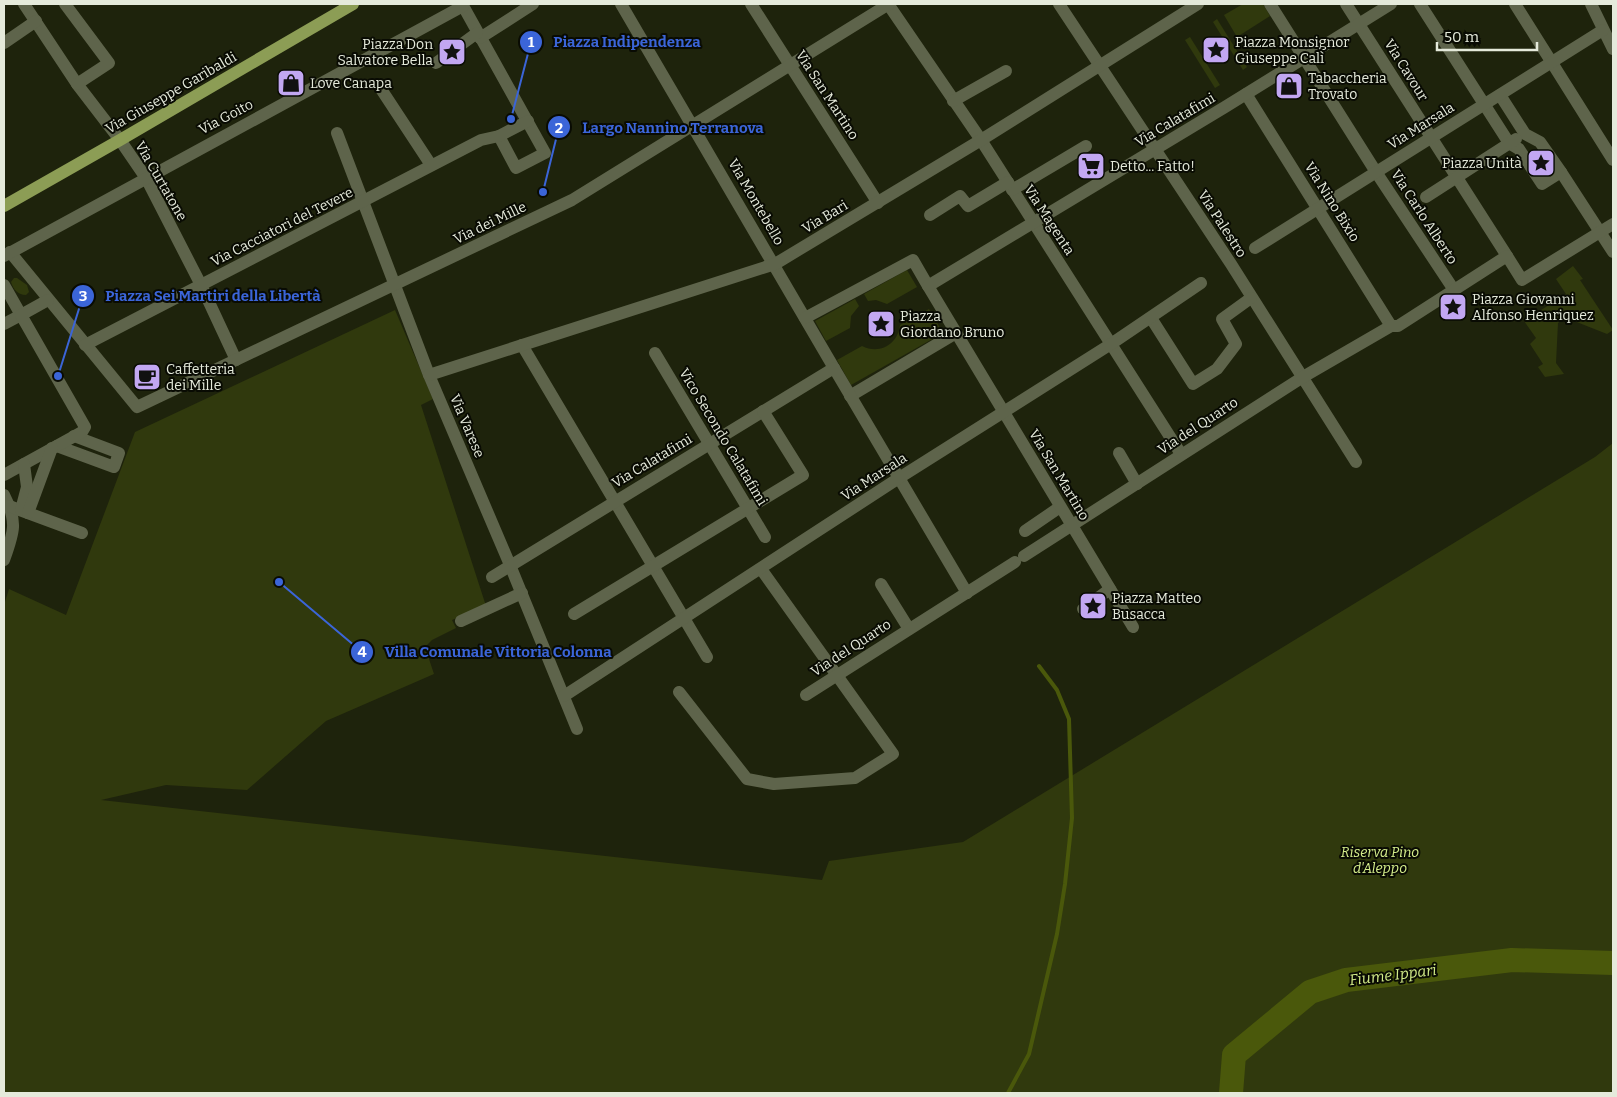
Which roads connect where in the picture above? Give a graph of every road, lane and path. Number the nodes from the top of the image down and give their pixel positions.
1 (24, 4) edge
2 (65, 4) edge
3 (353, 4) edge
4 (533, 4) edge
5 (621, 4) edge
6 (751, 4) edge
7 (889, 4) edge
8 (1059, 4) edge
9 (1270, 4) edge
10 (1346, 4) edge
11 (1391, 4) edge
12 (1420, 4) edge
13 (1515, 4) edge
14 (1591, 4) edge
15 (462, 5) edge
16 (1193, 5) edge
17 (36, 21) junction
18 (1363, 25) junction
19 (1603, 30) junction
20 (479, 36) junction
21 (4, 43) edge
22 (1613, 49) edge
23 (1552, 61) junction
24 (1304, 62) junction
25 (436, 63) dead end
26 (790, 66) junction
27 (1099, 66) junction
28 (1006, 71) dead end
29 (77, 84) junction
30 (381, 89) dead end
31 (1246, 94) junction
32 (1500, 95) junction
33 (953, 101) junction
34 (1484, 105) junction
35 (528, 121) junction
36 (694, 126) junction
37 (338, 133) dead end
38 (1525, 134) junction
39 (499, 136) junction
40 (1430, 138) junction
41 (120, 140) junction
42 (981, 140) junction
43 (1507, 145) junction
44 (1086, 146) dead end
45 (1156, 149) junction
46 (1613, 160) edge
47 (432, 165) junction
48 (1376, 172) junction
49 (1564, 176) junction
50 (146, 178) junction
51 (1456, 178) junction
52 (1010, 186) junction
53 (1426, 197) dead end
54 (363, 202) junction
55 (878, 203) junction
56 (4, 206) edge
57 (1318, 208) junction
58 (930, 215) dead end
59 (1034, 223) junction
60 (1613, 224) edge
61 (1599, 232) junction
62 (1255, 248) dead end
63 (1613, 252) edge
64 (1504, 253) junction
65 (7, 254) edge
66 (775, 264) junction
67 (932, 283) junction
68 (1201, 284) dead end
69 (201, 285) junction
70 (4, 286) edge
71 (395, 286) junction
72 (1452, 286) junction
73 (1251, 298) junction
74 (48, 300) junction
75 (21, 315) junction
76 (803, 315) junction
77 (1151, 318) junction
78 (4, 324) edge
79 (1391, 326) junction
80 (958, 336) junction
81 (90, 343) junction
82 (1111, 344) junction
83 (522, 345) junction
84 (656, 353) dead end
85 (236, 360) junction
86 (831, 370) junction
87 (429, 374) junction
88 (1303, 377) junction
89 (852, 399) junction
90 (764, 411) junction
91 (1003, 413) junction
92 (74, 436) junction
93 (710, 444) junction
94 (55, 447) junction
95 (1119, 453) dead end
96 (1181, 454) junction
97 (1356, 462) dead end
98 (24, 464) junction
99 (4, 475) edge
100 (899, 478) junction
101 (1137, 484) junction
102 (6, 500) edge
103 (614, 502) junction
104 (1060, 507) junction
105 (748, 508) junction
106 (25, 512) junction
107 (1071, 524) junction
108 (1025, 531) dead end
109 (82, 533) dead end
110 (765, 537) dead end
111 (4, 560) edge
112 (510, 565) junction
113 (652, 566) junction
114 (761, 568) junction
115 (492, 576) dead end
116 (881, 584) dead end
117 (1110, 589) junction
118 (522, 593) junction
119 (967, 593) junction
120 (1083, 608) dead end
121 (574, 614) dead end
122 (684, 619) junction
123 (461, 621) dead end
124 (1133, 627) dead end
125 (910, 629) junction
126 (707, 657) dead end
127 (837, 675) junction
128 (679, 692) dead end
129 (806, 695) dead end
130 (564, 696) junction
131 (577, 729) dead end

1 - 17 street, Via Curtatone
2 - 29 street
3 - 41 main road, Via Giuseppe Garibaldi
4 - 20 street
5 - 36 street, Via Montebello
6 - 26 street, Via San Martino
7 - 26 street, Via dei Mille
7 - 33 street, Via Magenta
8 - 27 street, Via Palestro
9 - 24 street, Via Carlo Alberto
10 - 18 street, Via Cavour
11 - 18 street
12 - 34 street
13 - 23 street
14 - 19 street
15 - 20 street
15 - 50 street, Via Goito
16 - 27 street, Via Bari
17 - 21 street
17 - 29 street, Via Curtatone
18 - 24 street, Via Calatafimi
18 - 40 street, Via Cavour
19 - 22 street
19 - 23 street, Via Marsala
20 - 25 street
20 - 35 street
23 - 32 street, Via Marsala
23 - 46 street
24 - 31 street, Via Calatafimi
24 - 48 street, Via Carlo Alberto
26 - 36 street, Via dei Mille
26 - 55 street, Via San Martino
27 - 42 street, Via Bari
27 - 45 street, Via Palestro
28 - 33 street
29 - 41 street, Via Curtatone
30 - 47 street
31 - 45 street, Via Calatafimi
31 - 57 street, Via Nino Bixio
32 - 34 street, Via Marsala
32 - 38 street
33 - 42 street, Via Magenta
34 - 40 street, Via Marsala
34 - 43 street
35 - 39 street, Via Cacciatori del Tevere
35 - 39 street
36 - 66 street, Via Montebello
36 - 71 street, Via dei Mille
37 - 54 street, Via Varese
38 - 43 street
38 - 49 street
39 - 47 street, Via Cacciatori del Tevere
40 - 48 street, Via Marsala
40 - 51 street, Via Cavour
41 - 50 street, Via Curtatone
41 - 56 main road, Via Giuseppe Garibaldi
42 - 52 street, Via Magenta
42 - 55 street, Via Bari
43 - 49 street
43 - 51 street
44 - 52 street
45 - 59 street, Via Calatafimi
45 - 73 street, Via Palestro
47 - 54 street, Via Cacciatori del Tevere
48 - 57 street, Via Marsala
48 - 72 street, Via Carlo Alberto
49 - 61 street
50 - 65 street, Via Goito
50 - 69 street, Via Curtatone
51 - 53 street
51 - 64 street, Via Cavour
52 - 58 street
52 - 59 street, Via Magenta
54 - 69 street, Via Cacciatori del Tevere
54 - 71 street, Via Varese
55 - 66 street, Via Bari
57 - 62 street, Via Marsala
57 - 79 street, Via Nino Bixio
59 - 67 street, Via Calatafimi
59 - 82 street, Via Magenta
60 - 61 street
61 - 63 street
61 - 64 street, Via Cavour
64 - 72 street, Via del Quarto
65 - 74 street
66 - 76 street, Via Montebello
66 - 83 street, Via Bari
67 - 76 street, Via San Martino
67 - 80 street, Via San Martino
68 - 77 street, Via Marsala
69 - 81 street, Via Cacciatori del Tevere
69 - 85 street, Via Curtatone
70 - 75 street
71 - 85 street, Via dei Mille
71 - 87 street, Via Varese
72 - 79 street, Via del Quarto
73 - 77 street
73 - 88 street, Via Palestro
74 - 75 street
74 - 81 street
75 - 78 street
75 - 92 street
76 - 86 street, Via Montebello
77 - 82 street, Via Marsala
79 - 88 street, Via del Quarto
80 - 89 street
80 - 91 street, Via San Martino
81 - 85 street, Via dei Mille
82 - 91 street, Via Marsala
82 - 96 street, Via Magenta
83 - 87 street, Via Bari
83 - 103 street
84 - 93 street, Vico Secondo Calatafimi
86 - 89 street, Via Montebello
86 - 90 street, Via Calatafimi
87 - 112 street, Via Varese
88 - 96 street, Via del Quarto
88 - 97 street, Via Palestro
89 - 100 street
90 - 93 street, Via Calatafimi
90 - 105 street
91 - 100 street, Via Marsala
91 - 104 street, Via San Martino
92 - 94 street
92 - 94 street
93 - 103 street, Via Calatafimi
93 - 105 street, Vico Secondo Calatafimi
94 - 98 street
94 - 106 street
95 - 101 street
96 - 101 street, Via del Quarto
98 - 99 street
98 - 106 street
100 - 114 street, Via Marsala
100 - 119 street
101 - 107 street, Via del Quarto
102 - 106 street
102 - 111 street
103 - 112 street, Via Calatafimi
103 - 113 street
104 - 107 street, Via San Martino
104 - 108 street
105 - 110 street, Vico Secondo Calatafimi
105 - 113 street
106 - 109 street
107 - 117 street, Via San Martino
107 - 119 street, Via del Quarto
112 - 115 street, Via Calatafimi
112 - 118 street, Via Varese
113 - 121 street
113 - 122 street
114 - 122 street, Via Marsala
114 - 127 street
116 - 125 street
117 - 120 street
117 - 124 street, Via San Martino
118 - 123 street
118 - 130 street, Via Varese
119 - 125 street, Via del Quarto
122 - 126 street
122 - 130 street, Via Marsala
125 - 127 street, Via del Quarto
127 - 128 street
127 - 129 street, Via del Quarto
130 - 131 street, Via Varese

